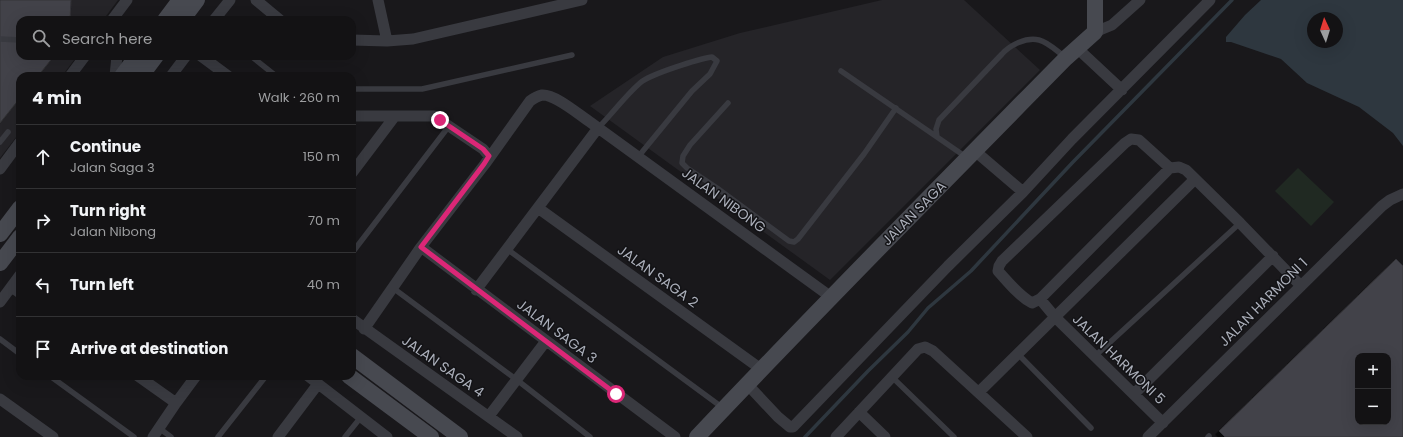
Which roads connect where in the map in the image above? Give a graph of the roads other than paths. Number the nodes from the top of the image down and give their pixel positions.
1 (180, 0) edge
2 (197, 0) edge
3 (230, 0) edge
4 (256, 0) edge
5 (378, 0) edge
6 (582, 0) edge
7 (1095, 0) edge
8 (1140, 0) edge
9 (1210, 0) edge
10 (125, 3) edge
11 (561, 3) edge
12 (115, 16) edge
13 (122, 16) edge
14 (168, 16) edge
15 (185, 16) edge
16 (217, 16) edge
17 (275, 16) edge
18 (1095, 32) junction
19 (0, 38) edge
20 (16, 40) edge
21 (356, 40) edge
22 (387, 41) junction
23 (1072, 53) junction
24 (572, 55) dead end
25 (82, 60) edge
26 (117, 60) edge
27 (134, 60) edge
28 (153, 60) edge
29 (183, 60) edge
30 (206, 60) edge
31 (256, 60) edge
32 (841, 71) dead end
33 (73, 72) edge
34 (115, 72) edge
35 (125, 72) edge
36 (144, 72) edge
37 (174, 72) edge
38 (223, 72) edge
39 (271, 72) edge
40 (356, 89) edge
41 (1122, 90) junction
42 (728, 102) dead end
43 (896, 108) junction
44 (356, 116) edge
45 (395, 116) junction
46 (449, 126) junction
47 (598, 128) junction
48 (8, 132) dead end
49 (937, 137) junction
50 (0, 142) edge
51 (16, 147) edge
52 (971, 154) junction
53 (489, 156) junction
54 (638, 157) junction
55 (356, 168) edge
56 (1170, 168) junction
57 (0, 169) edge
58 (1195, 179) junction
59 (1023, 192) junction
60 (1403, 194) edge
61 (538, 208) junction
62 (16, 213) edge
63 (1240, 223) junction
64 (0, 234) edge
65 (16, 242) edge
66 (421, 247) junction
67 (356, 248) edge
68 (507, 249) junction
69 (1272, 256) junction
70 (0, 263) edge
71 (1301, 286) junction
72 (393, 288) junction
73 (16, 290) edge
74 (476, 290) junction
75 (831, 297) junction
76 (1040, 300) junction
77 (0, 302) edge
78 (1055, 317) junction
79 (356, 322) edge
80 (364, 329) junction
81 (0, 339) edge
82 (546, 341) junction
83 (16, 351) edge
84 (1018, 354) junction
85 (1095, 356) junction
86 (356, 359) edge
87 (761, 369) junction
88 (892, 377) junction
89 (56, 380) edge
90 (144, 380) edge
91 (193, 380) edge
92 (263, 380) edge
93 (313, 380) edge
94 (354, 380) edge
95 (517, 380) junction
96 (318, 384) junction
97 (747, 384) junction
98 (979, 392) junction
99 (1134, 394) junction
100 (0, 399) edge
101 (176, 403) junction
102 (724, 408) junction
103 (859, 412) junction
104 (489, 416) junction
105 (360, 417) junction
106 (1163, 422) junction
107 (1091, 428) dead end
108 (156, 433) edge
109 (53, 437) edge
110 (134, 437) edge
111 (171, 437) edge
112 (218, 437) edge
113 (278, 437) edge
114 (345, 437) edge
115 (387, 437) edge
116 (431, 437) edge
117 (460, 437) edge
118 (517, 437) edge
119 (590, 437) edge
120 (675, 437) edge
121 (697, 437) edge
122 (836, 437) edge
123 (885, 437) edge
124 (954, 437) edge
125 (1027, 437) edge
126 (1148, 437) edge

1 - 14 street
2 - 15 street
3 - 16 street
4 - 17 street
5 - 22 street
6 - 11 street
7 - 18 street
8 - 18 street, JALAN SAGA
9 - 41 street
10 - 12 street
10 - 13 street
11 - 22 street
18 - 23 street, JALAN SAGA
19 - 20 lane
21 - 22 street
23 - 41 street
23 - 49 lane
23 - 52 street, JALAN SAGA
24 - 40 lane
25 - 33 street
26 - 34 street
27 - 35 street
28 - 36 street
29 - 37 street
30 - 38 street
31 - 39 lane
32 - 43 lane
41 - 59 street
42 - 43 lane
43 - 49 lane
44 - 45 street
45 - 46 street
45 - 55 street
46 - 53 street
46 - 67 lane
47 - 53 street, JALAN NIBONG
47 - 54 street, JALAN NIBONG
47 - 54 lane
47 - 61 street
48 - 50 lane
49 - 52 lane
51 - 57 street
52 - 59 street
52 - 75 street, JALAN SAGA
53 - 66 street
54 - 75 street, JALAN NIBONG
56 - 58 street
56 - 76 street
56 - 76 street
58 - 63 street
58 - 78 street
59 - 97 street
60 - 71 street, JALAN HARMONI 1
61 - 68 street
61 - 87 street, JALAN SAGA 2
62 - 64 street
63 - 69 street
63 - 85 lane
65 - 70 street
66 - 72 street
66 - 74 street, JALAN SAGA 3
68 - 74 street
68 - 102 lane
69 - 71 street
69 - 99 street
71 - 106 street, JALAN HARMONI 1
72 - 80 street
72 - 95 lane
73 - 77 street
74 - 82 street, JALAN SAGA 3
75 - 87 street, JALAN SAGA
76 - 78 street, JALAN HARMONI 5
78 - 84 street
78 - 85 street, JALAN HARMONI 5
79 - 80 street, JALAN SAGA 4
80 - 104 street, JALAN SAGA 4
81 - 83 lane
82 - 95 street
82 - 120 street, JALAN SAGA 3
84 - 98 street
84 - 107 lane
85 - 99 street, JALAN HARMONI 5
86 - 117 street
87 - 97 street, JALAN SAGA
88 - 98 street
88 - 103 street
88 - 124 lane
89 - 110 lane
90 - 101 street
91 - 101 street
92 - 112 lane
93 - 96 street
94 - 116 street
95 - 104 street
95 - 119 lane
96 - 105 street
96 - 113 street
97 - 102 street, JALAN SAGA
98 - 125 street
99 - 106 street, JALAN HARMONI 5
100 - 109 street
101 - 108 street
102 - 121 street, JALAN SAGA
103 - 122 street
103 - 123 street
104 - 118 street, JALAN SAGA 4
105 - 114 lane
105 - 115 street
106 - 126 street, JALAN HARMONI 1
108 - 111 lane

